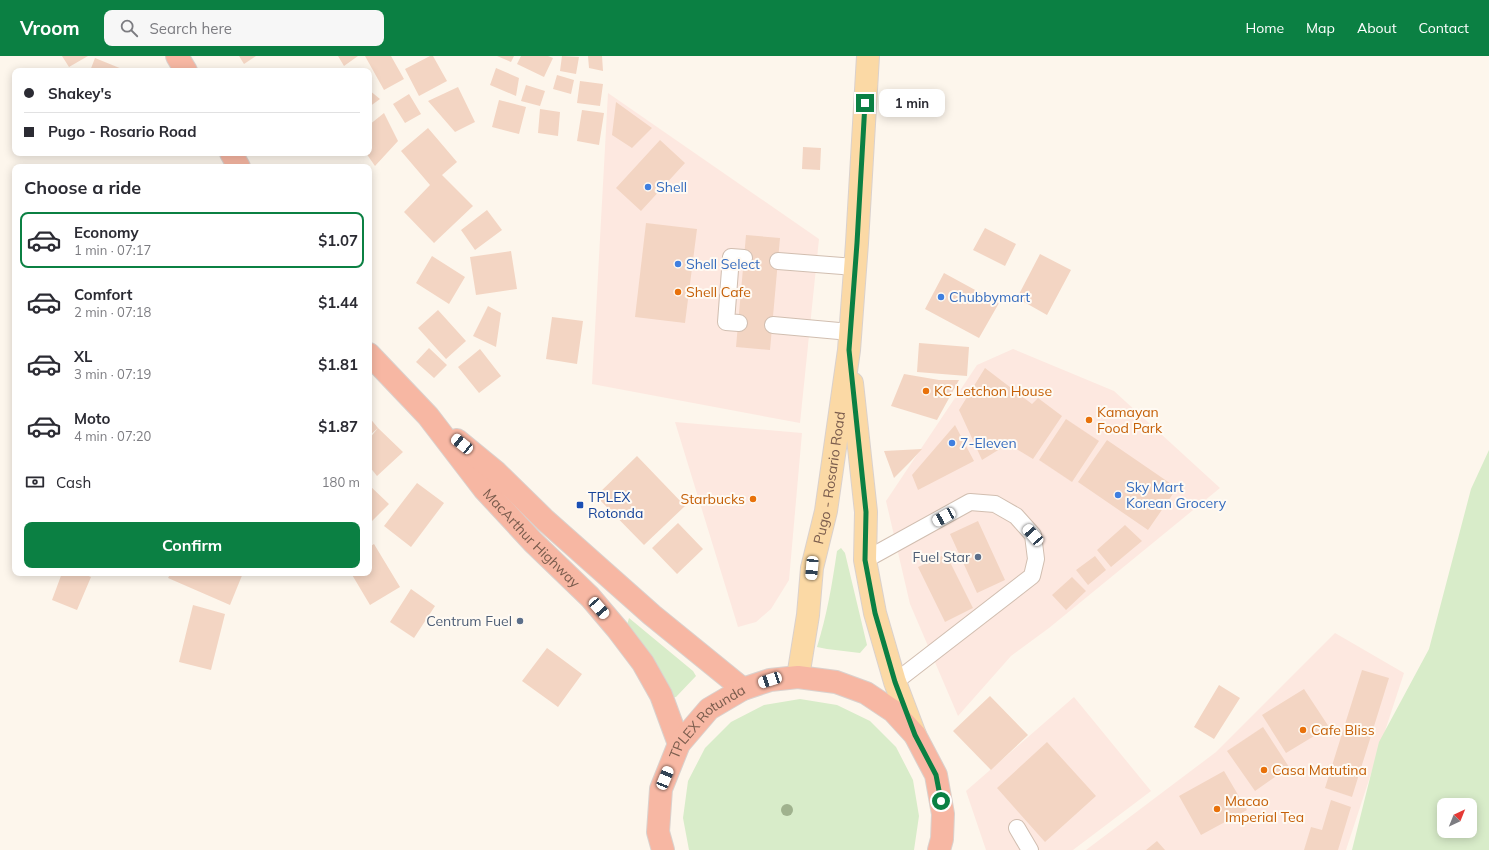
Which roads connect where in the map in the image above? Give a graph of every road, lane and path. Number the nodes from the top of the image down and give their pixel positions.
1 (177, 56) edge
2 (868, 56) edge
3 (184, 68) edge
4 (744, 258) dead end
5 (778, 261) dead end
6 (855, 267) junction
7 (739, 323) dead end
8 (773, 325) dead end
9 (849, 341) junction
10 (372, 357) edge
11 (428, 416) junction
12 (865, 560) junction
13 (798, 677) junction
14 (895, 682) junction
15 (743, 689) junction
16 (915, 735) junction
17 (679, 744) junction
18 (1017, 828) dead end
19 (944, 846) edge
20 (663, 850) edge
21 (1030, 850) edge

1 - 3 highway
2 - 6 main road, Pugo - Rosario Road
4 - 7 lane
5 - 6 lane
6 - 9 main road, Pugo - Rosario Road
8 - 9 lane
9 - 12 main road, Pugo - Rosario Road
9 - 13 main road, Pugo - Rosario Road
10 - 11 highway, MacArthur Highway
11 - 15 highway, MacArthur Highway
11 - 17 highway, MacArthur Highway
12 - 14 main road, Pugo - Rosario Road
12 - 14 lane
13 - 15 highway, TPLEX Rotunda
13 - 16 highway, TPLEX Rotunda
14 - 16 main road, Pugo - Rosario Road
15 - 17 highway, TPLEX Rotunda
16 - 19 highway, TPLEX Rotunda
17 - 20 highway, TPLEX Rotunda
18 - 21 lane

